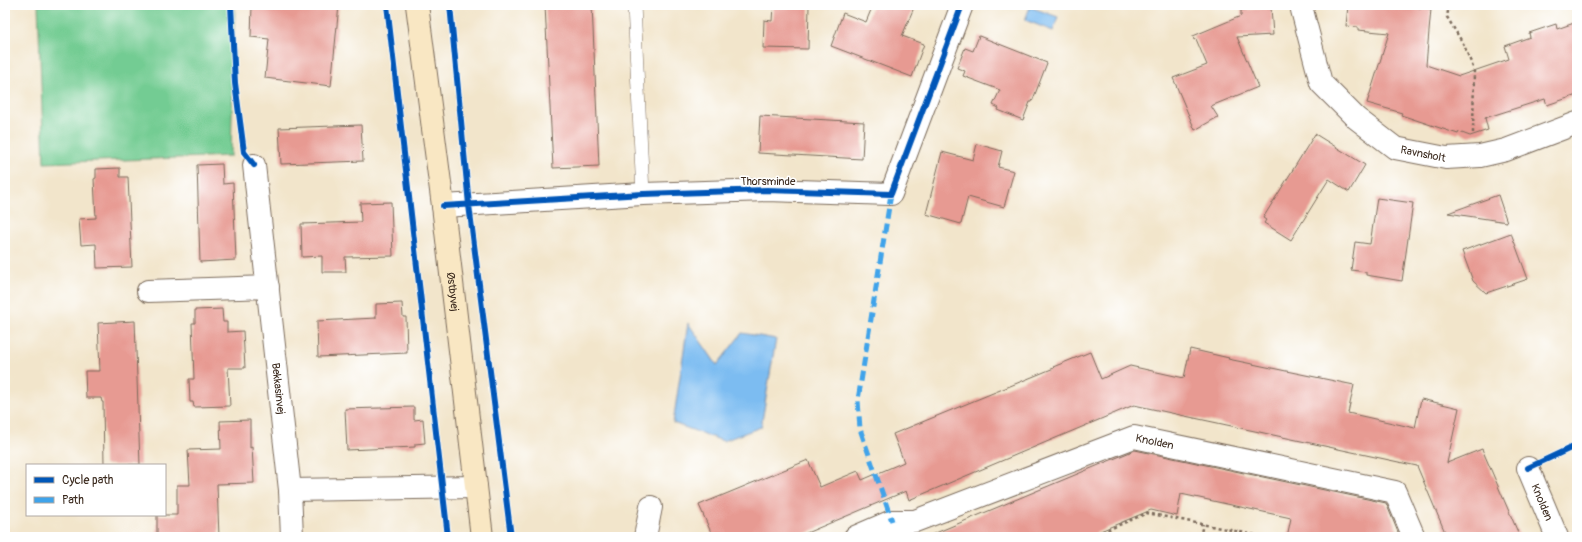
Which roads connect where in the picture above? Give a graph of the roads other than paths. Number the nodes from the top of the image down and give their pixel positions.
1 (417, 5) edge
2 (422, 5) edge
3 (634, 5) edge
4 (962, 5) edge
5 (1303, 5) edge
6 (423, 46) junction
7 (1577, 123) edge
8 (254, 165) dead end
9 (643, 194) junction
10 (443, 206) junction
11 (268, 287) junction
12 (148, 291) dead end
13 (1528, 468) dead end
14 (476, 487) junction
15 (290, 490) junction
16 (651, 507) dead end
17 (292, 537) edge
18 (482, 537) edge
19 (645, 537) edge
20 (855, 537) edge
21 (1414, 537) edge
22 (1557, 537) edge

1 - 6 street, Østbyvej
2 - 6 street, Østbyvej
3 - 9 lane
4 - 9 street, Thorsminde
5 - 7 street, Ravnsholt
6 - 10 street, Østbyvej
8 - 11 street, Bekkasinvej
9 - 10 street, Thorsminde
10 - 14 street, Østbyvej
11 - 12 street
11 - 15 street, Bekkasinvej
13 - 22 street, Knolden
14 - 15 street
14 - 18 street, Østbyvej
15 - 17 street, Bekkasinvej
16 - 19 street
20 - 21 street, Knolden

